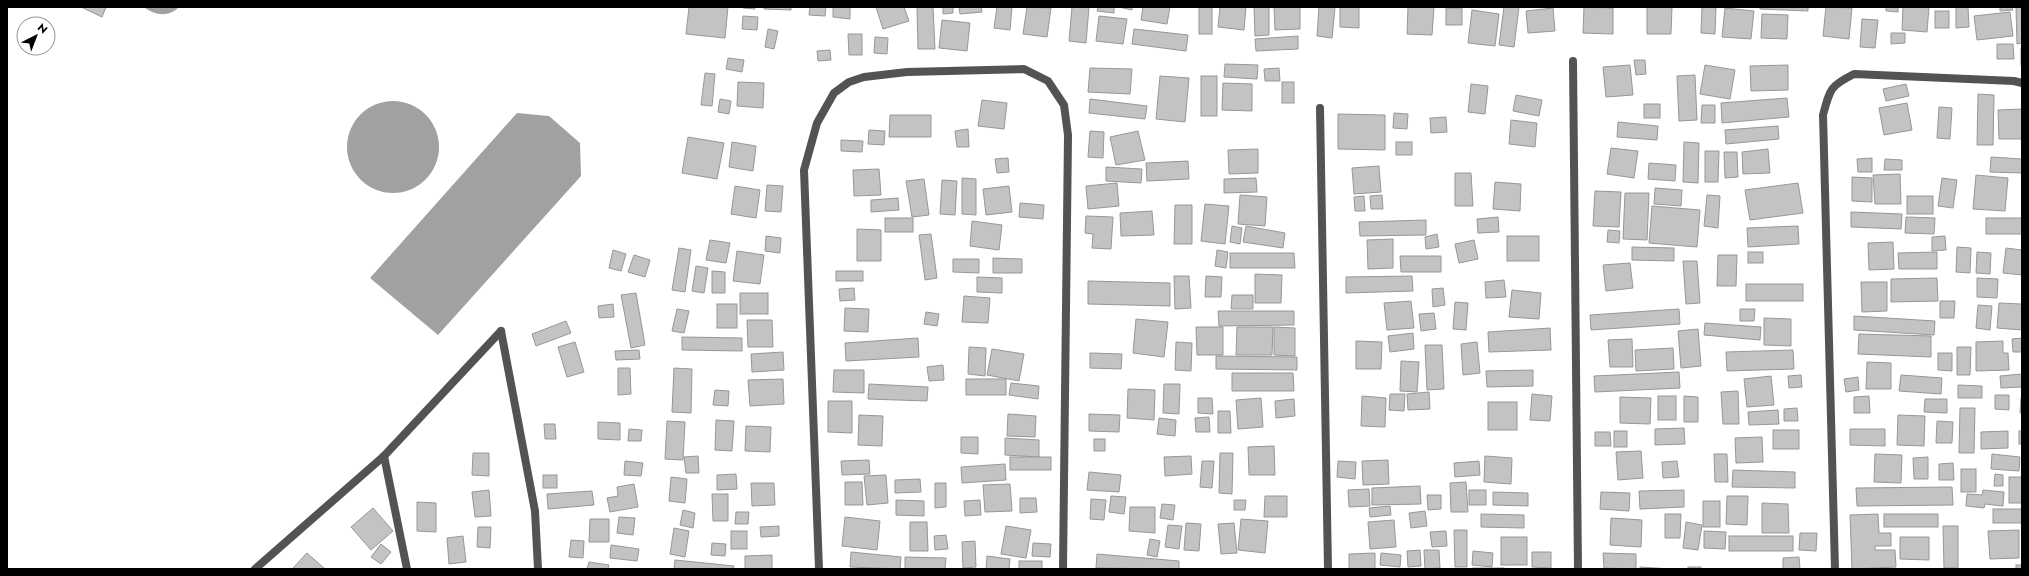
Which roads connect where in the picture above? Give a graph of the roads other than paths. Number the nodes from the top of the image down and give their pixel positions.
1 (1573, 61) dead end
2 (2022, 83) edge
3 (1320, 108) dead end
4 (384, 456) junction
5 (255, 569) edge
6 (406, 569) edge
7 (538, 569) edge
8 (819, 569) edge
9 (1063, 569) edge
10 (1328, 569) edge
11 (1578, 569) edge
12 (1835, 569) edge

1 - 11 street
2 - 12 street
3 - 10 street
4 - 5 street
4 - 6 street
4 - 7 street
8 - 9 street

